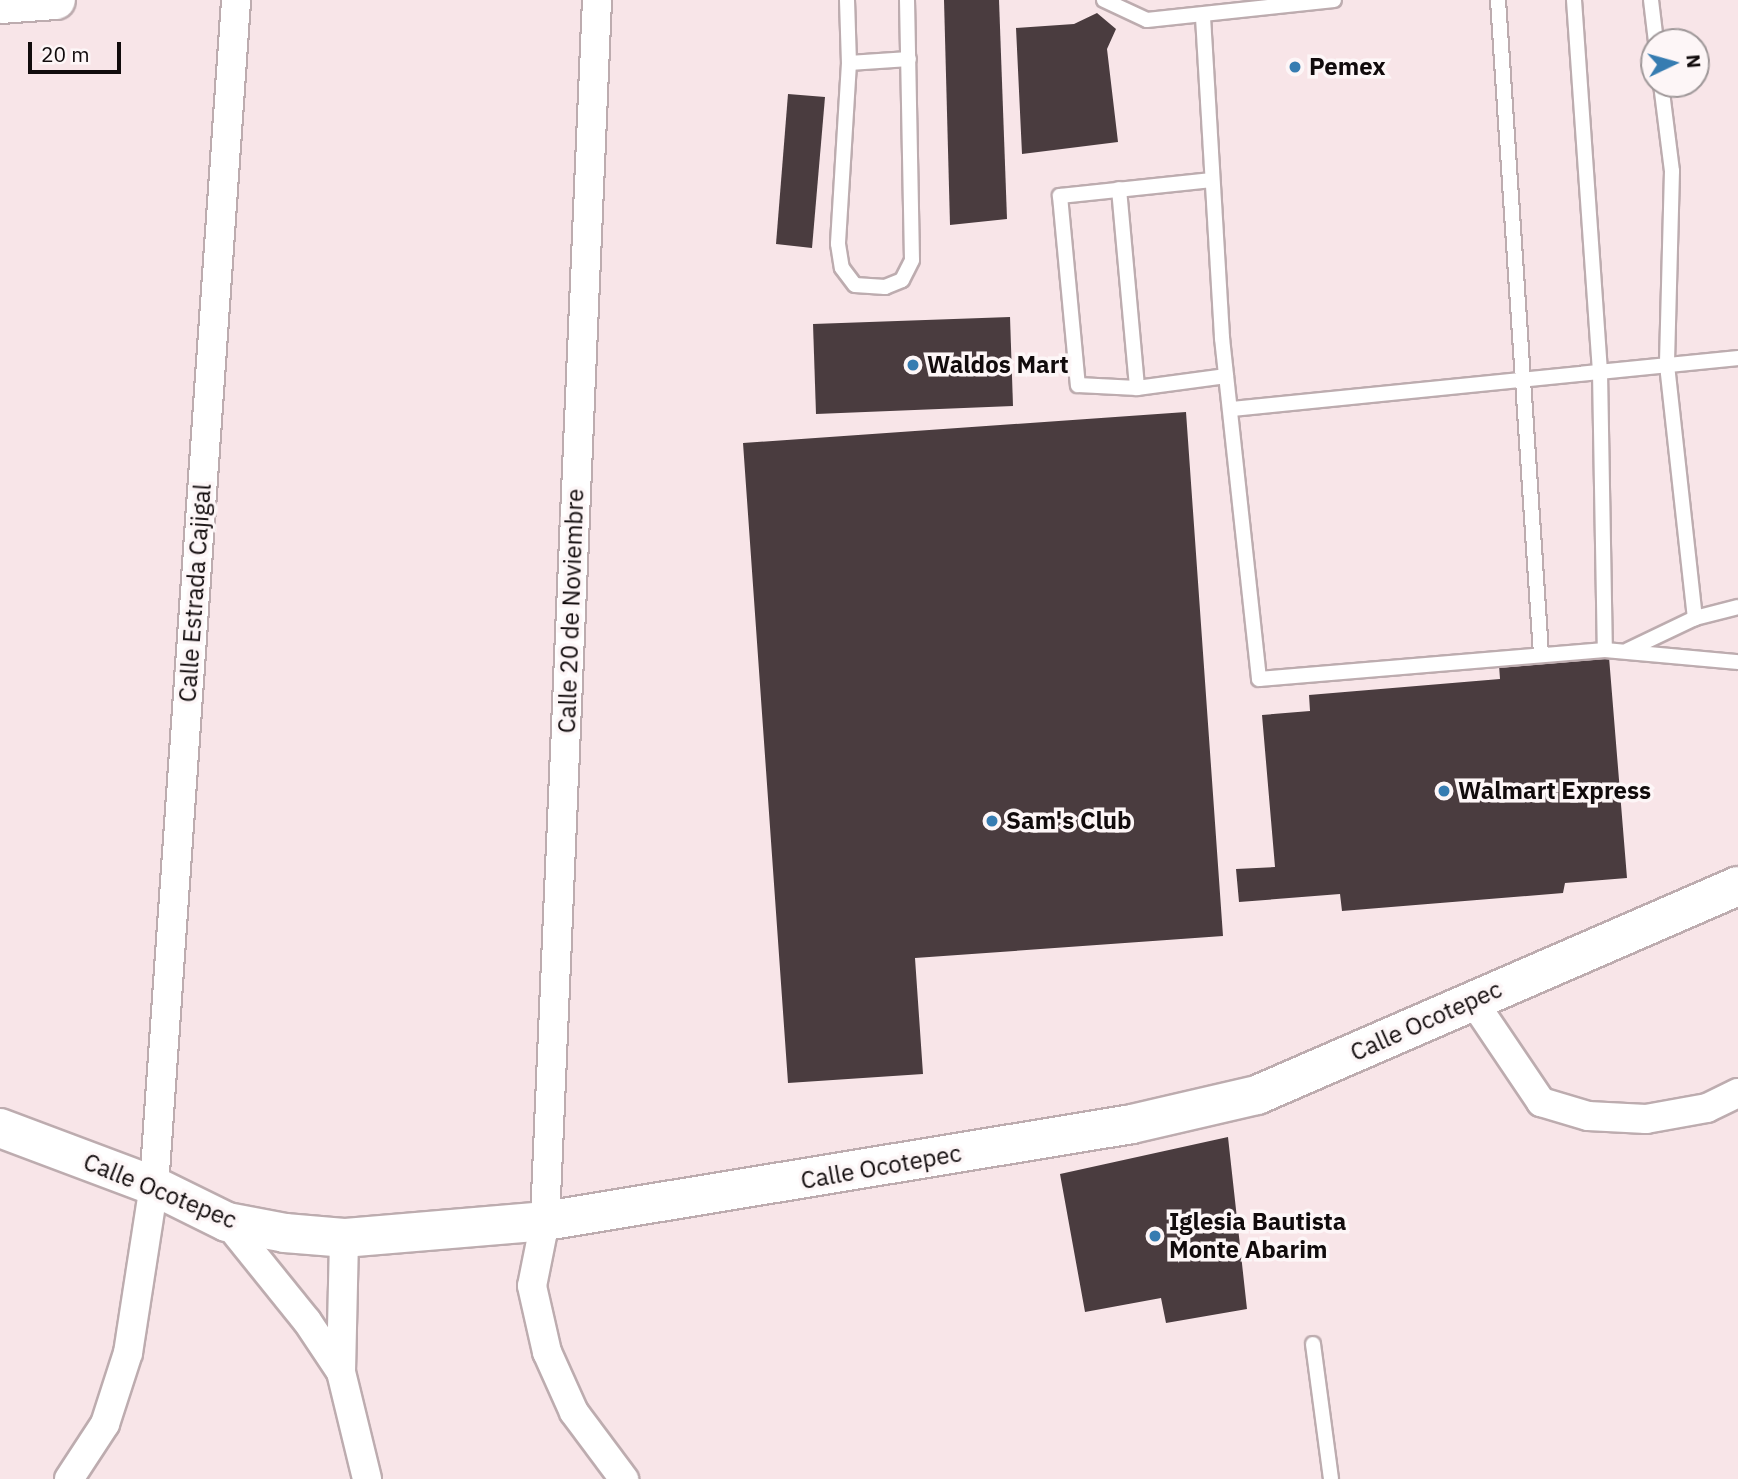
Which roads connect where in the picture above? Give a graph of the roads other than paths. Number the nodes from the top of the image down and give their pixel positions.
1 (56, 0) edge
2 (236, 0) edge
3 (597, 0) edge
4 (847, 0) edge
5 (907, 0) edge
6 (1104, 0) edge
7 (1334, 0) edge
8 (1498, 0) edge
9 (1574, 0) edge
10 (1651, 0) edge
11 (0, 4) edge
12 (1203, 17) junction
13 (1654, 28) edge
14 (909, 60) junction
15 (849, 63) junction
16 (1663, 98) edge
17 (1212, 180) junction
18 (1119, 189) junction
19 (1738, 358) edge
20 (1667, 365) junction
21 (1600, 372) junction
22 (1226, 376) junction
23 (1525, 377) junction
24 (1137, 388) junction
25 (1232, 409) junction
26 (1738, 607) edge
27 (1695, 618) junction
28 (1605, 650) junction
29 (1627, 651) junction
30 (1541, 655) junction
31 (1738, 662) edge
32 (1738, 886) edge
33 (1473, 1001) junction
34 (1738, 1093) edge
35 (0, 1128) edge
36 (154, 1186) junction
37 (545, 1221) junction
38 (227, 1222) junction
39 (344, 1238) junction
40 (1313, 1344) dead end
41 (341, 1372) junction
42 (69, 1479) edge
43 (367, 1479) edge
44 (624, 1479) edge
45 (1331, 1479) edge

1 - 11 street
2 - 36 street, Calle Estrada Cajigal
3 - 37 street, Calle 20 de Noviembre
4 - 15 lane
5 - 14 lane
6 - 12 lane
7 - 12 lane
8 - 23 lane
9 - 21 lane
10 - 13 lane
12 - 17 lane
14 - 15 lane
14 - 15 lane
16 - 20 lane
17 - 18 lane
17 - 22 lane
18 - 24 lane
18 - 24 lane
19 - 20 lane
20 - 21 lane
20 - 27 lane
21 - 23 lane
21 - 28 lane
22 - 24 lane
22 - 25 lane
23 - 25 lane
23 - 30 lane
25 - 30 lane
26 - 27 lane
27 - 29 lane
28 - 29 lane
28 - 30 lane
29 - 31 lane
32 - 33 street, Calle Ocotepec
33 - 34 street
33 - 37 street, Calle Ocotepec
35 - 36 street, Calle Ocotepec
36 - 38 street, Calle Ocotepec
36 - 42 street, Calle Estrada Cajigal
37 - 39 street, Calle Ocotepec
37 - 44 street, Calle 20 de Noviembre
38 - 39 street, Calle Ocotepec
38 - 41 street
39 - 41 street
40 - 45 lane
41 - 43 street

